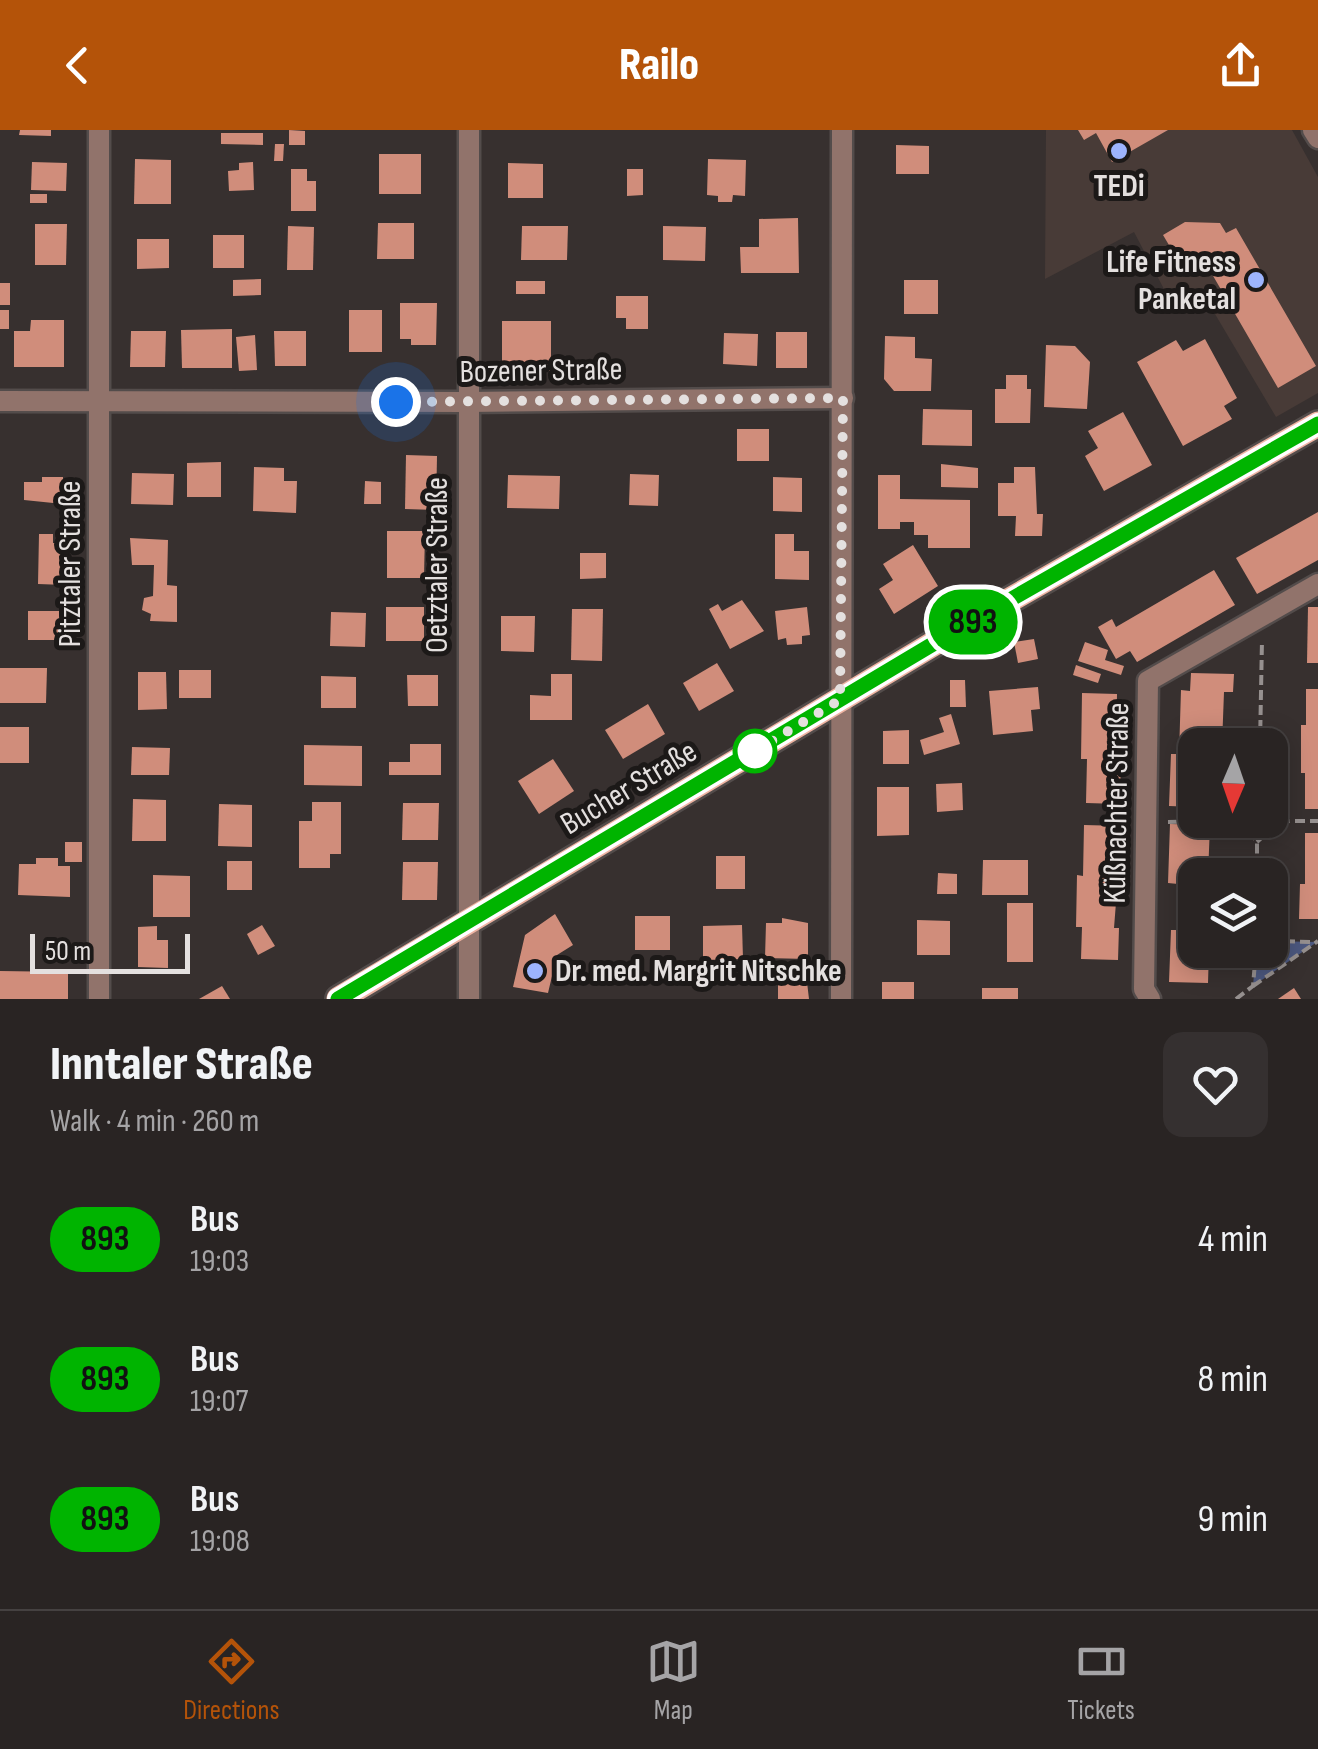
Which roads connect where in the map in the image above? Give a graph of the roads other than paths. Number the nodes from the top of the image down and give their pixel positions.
1 (99, 130) edge
2 (470, 130) edge
3 (842, 130) edge
4 (1314, 130) edge
5 (1318, 138) edge
6 (843, 398) junction
7 (0, 402) edge
8 (101, 402) junction
9 (467, 402) junction
10 (1318, 424) edge
11 (1318, 584) edge
12 (840, 700) junction
13 (469, 921) junction
14 (99, 999) edge
15 (338, 999) edge
16 (469, 999) edge
17 (841, 999) edge
18 (1150, 999) edge

1 - 8 street, Pitztaler Straße
2 - 9 street, Oetztaler Straße
3 - 6 street
4 - 5 street
6 - 9 street, Bozener Straße
6 - 12 street
7 - 8 street, Bozener Straße
8 - 9 street, Bozener Straße
8 - 14 street, Pitztaler Straße
9 - 13 street, Oetztaler Straße
10 - 12 main road, Bucher Straße
11 - 18 street, Küßnachter Straße
12 - 13 main road, Bucher Straße
12 - 17 street
13 - 15 main road, Bucher Straße
13 - 16 street, Oetztaler Straße

